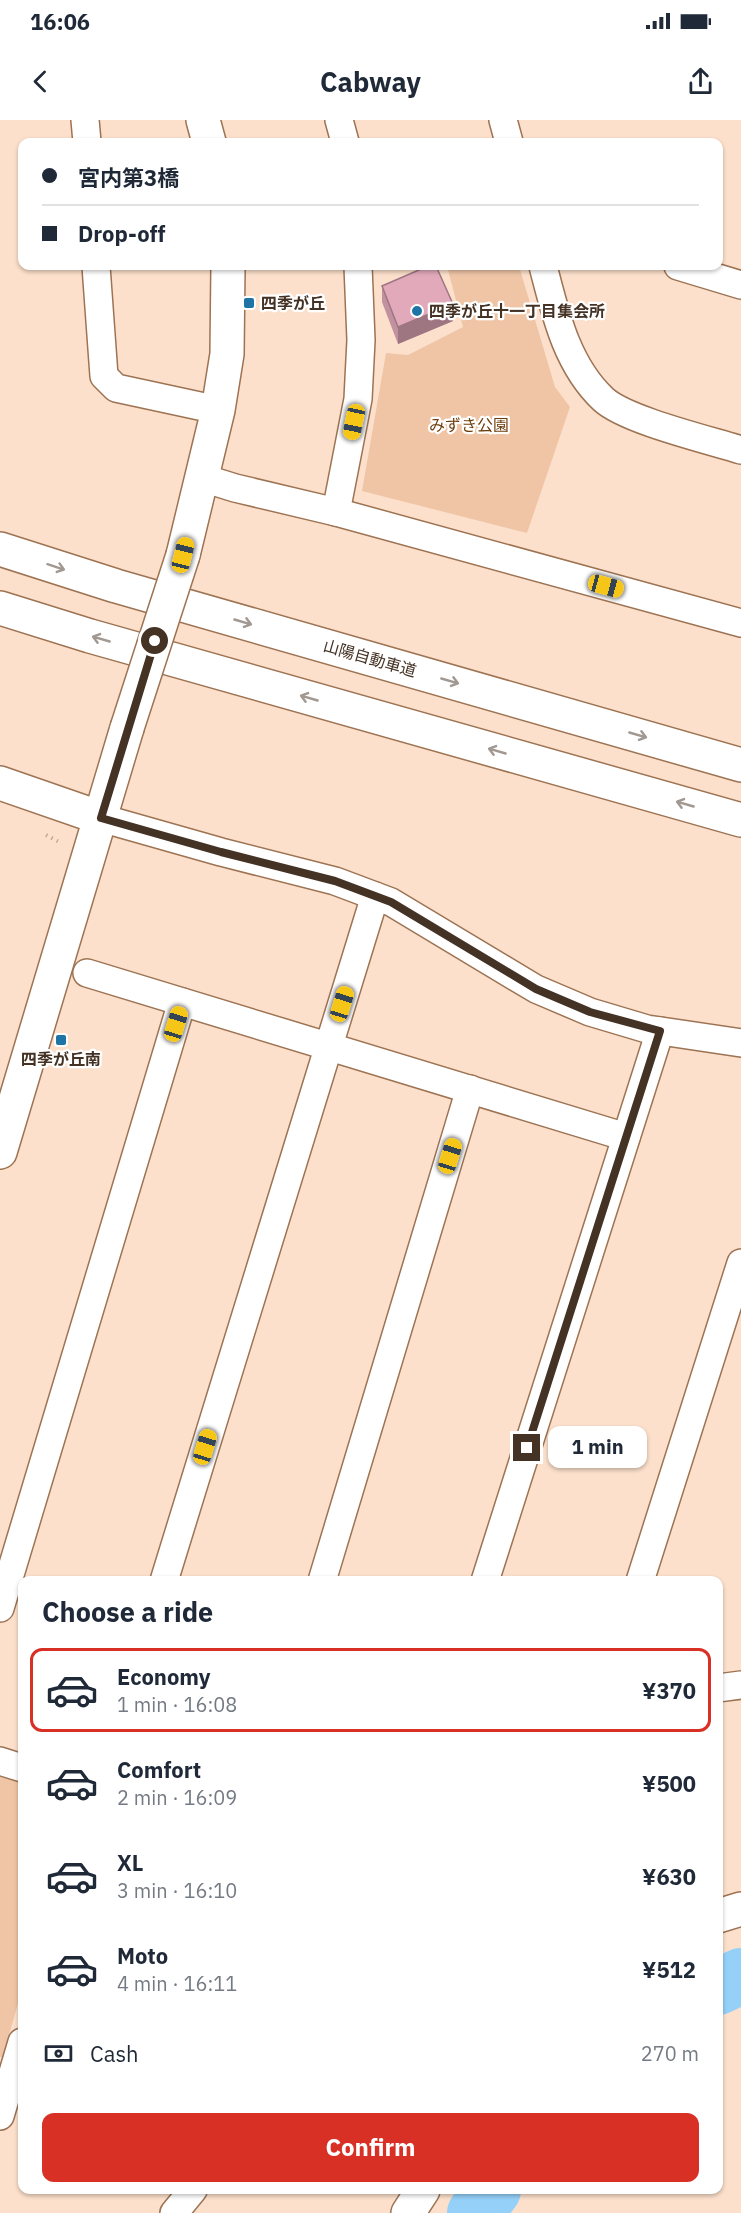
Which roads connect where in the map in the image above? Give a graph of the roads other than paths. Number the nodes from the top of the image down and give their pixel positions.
1 (85, 120) edge
2 (203, 120) edge
3 (339, 120) edge
4 (503, 120) edge
5 (87, 138) edge
6 (208, 138) edge
7 (344, 138) edge
8 (508, 138) edge
9 (96, 270) edge
10 (228, 270) edge
11 (358, 270) edge
12 (544, 270) edge
13 (691, 270) edge
14 (741, 285) edge
15 (218, 410) junction
16 (741, 450) edge
17 (202, 478) junction
18 (336, 512) junction
19 (0, 549) edge
20 (0, 608) edge
21 (741, 623) edge
22 (741, 765) edge
23 (0, 783) edge
24 (101, 818) junction
25 (741, 820) edge
26 (375, 896) junction
27 (87, 973) dead end
28 (182, 1002) junction
29 (660, 1031) junction
30 (741, 1043) edge
31 (329, 1047) junction
32 (470, 1089) junction
33 (626, 1137) junction
34 (0, 1152) edge
35 (741, 1263) edge
36 (166, 1576) edge
37 (324, 1576) edge
38 (487, 1576) edge
39 (642, 1576) edge
40 (0, 1608) edge
41 (741, 1685) edge
42 (723, 1687) edge
43 (0, 1761) edge
44 (18, 1767) edge
45 (741, 1909) edge
46 (723, 1914) edge
47 (18, 2056) edge
48 (12, 2076) edge
49 (0, 2116) edge
50 (190, 2194) edge
51 (420, 2194) edge
52 (174, 2213) edge
53 (408, 2213) edge

1 - 5 street
2 - 6 main road
3 - 7 street
4 - 8 street
9 - 15 street
10 - 15 main road
11 - 18 street
12 - 16 street
13 - 14 street
15 - 17 main road
17 - 18 street
17 - 24 main road, bridge
18 - 21 street
19 -> 22 main road, 山陽自動車道
25 -> 20 main road
23 - 24 main road
24 - 26 street
24 - 34 main road
26 - 29 street
26 - 31 street
27 - 28 street
28 - 31 street
28 - 40 street
29 - 30 street
29 - 33 street
31 - 32 street
31 - 36 street
32 - 33 street
32 - 37 street
33 - 38 street
35 - 39 street
41 - 42 street
43 - 44 street
45 - 46 main road
47 - 48 street
48 - 49 street
50 - 52 street
51 - 53 main road

